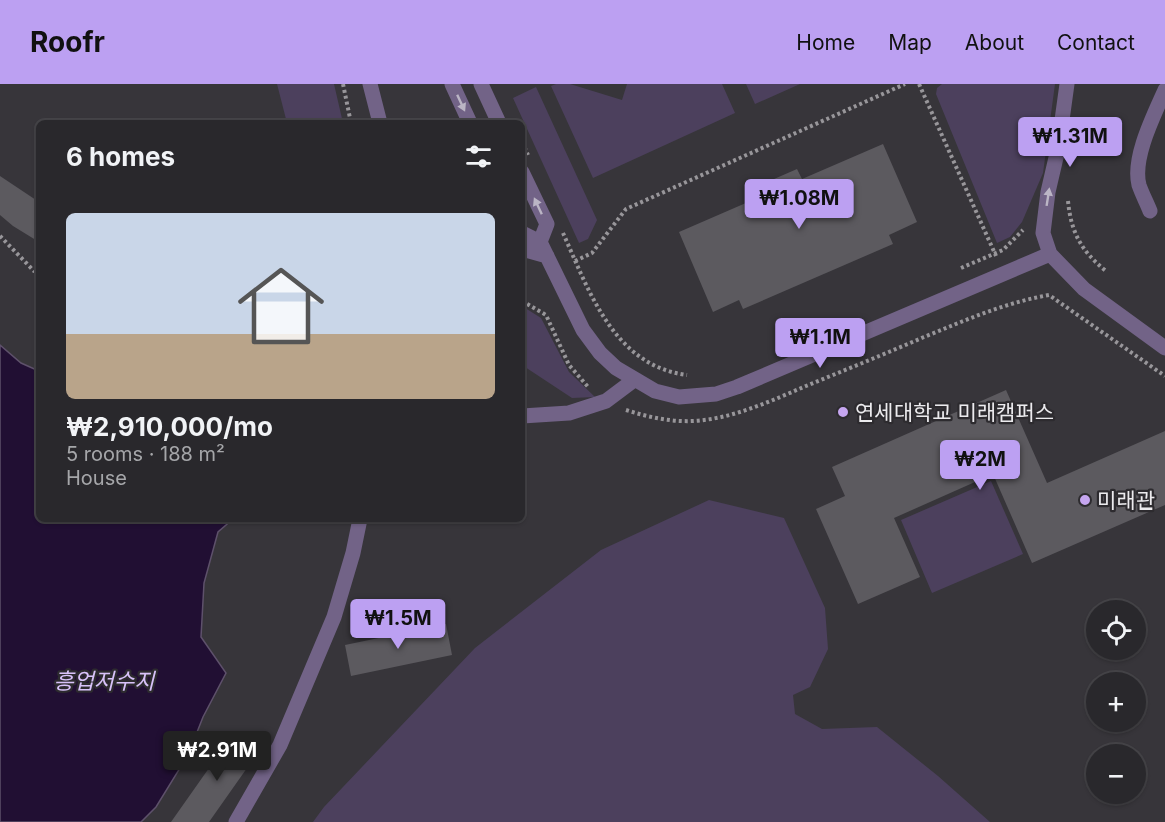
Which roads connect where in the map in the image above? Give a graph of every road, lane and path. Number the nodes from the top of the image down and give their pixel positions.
1 (343, 84) edge
2 (370, 84) edge
3 (452, 84) edge
4 (482, 84) edge
5 (905, 84) edge
6 (919, 84) edge
7 (1067, 84) edge
8 (1165, 90) edge
9 (350, 120) edge
10 (379, 120) edge
11 (469, 120) edge
12 (498, 120) edge
13 (527, 168) edge
14 (1068, 192) dead end
15 (1150, 211) dead end
16 (561, 229) dead end
17 (525, 234) edge
18 (0, 236) edge
19 (540, 242) junction
20 (525, 250) edge
21 (995, 253) junction
22 (1050, 254) junction
23 (547, 256) junction
24 (576, 261) junction
25 (555, 271) junction
26 (1106, 271) dead end
27 (36, 272) edge
28 (952, 272) dead end
29 (1004, 273) junction
30 (525, 303) edge
31 (1165, 348) edge
32 (693, 375) dead end
33 (1165, 376) edge
34 (634, 380) junction
35 (606, 401) junction
36 (525, 416) edge
37 (359, 522) edge
38 (236, 822) edge

1 - 9 path
2 - 10 street
3 -> 11 street
4 - 12 street
5 - 24 path
6 - 21 path
22 -> 7 street
8 - 15 street
19 -> 13 street
14 - 26 path
16 - 24 path
17 - 19 street
18 - 27 path
19 - 23 street
20 - 23 street
21 - 28 path
21 - 29 path
22 - 29 street
22 - 31 street
23 - 25 street
24 - 25 path
24 - 32 path
25 - 34 street
29 - 34 street
30 - 35 path
33 - 35 path
34 - 35 street
35 - 36 street
37 - 38 street

